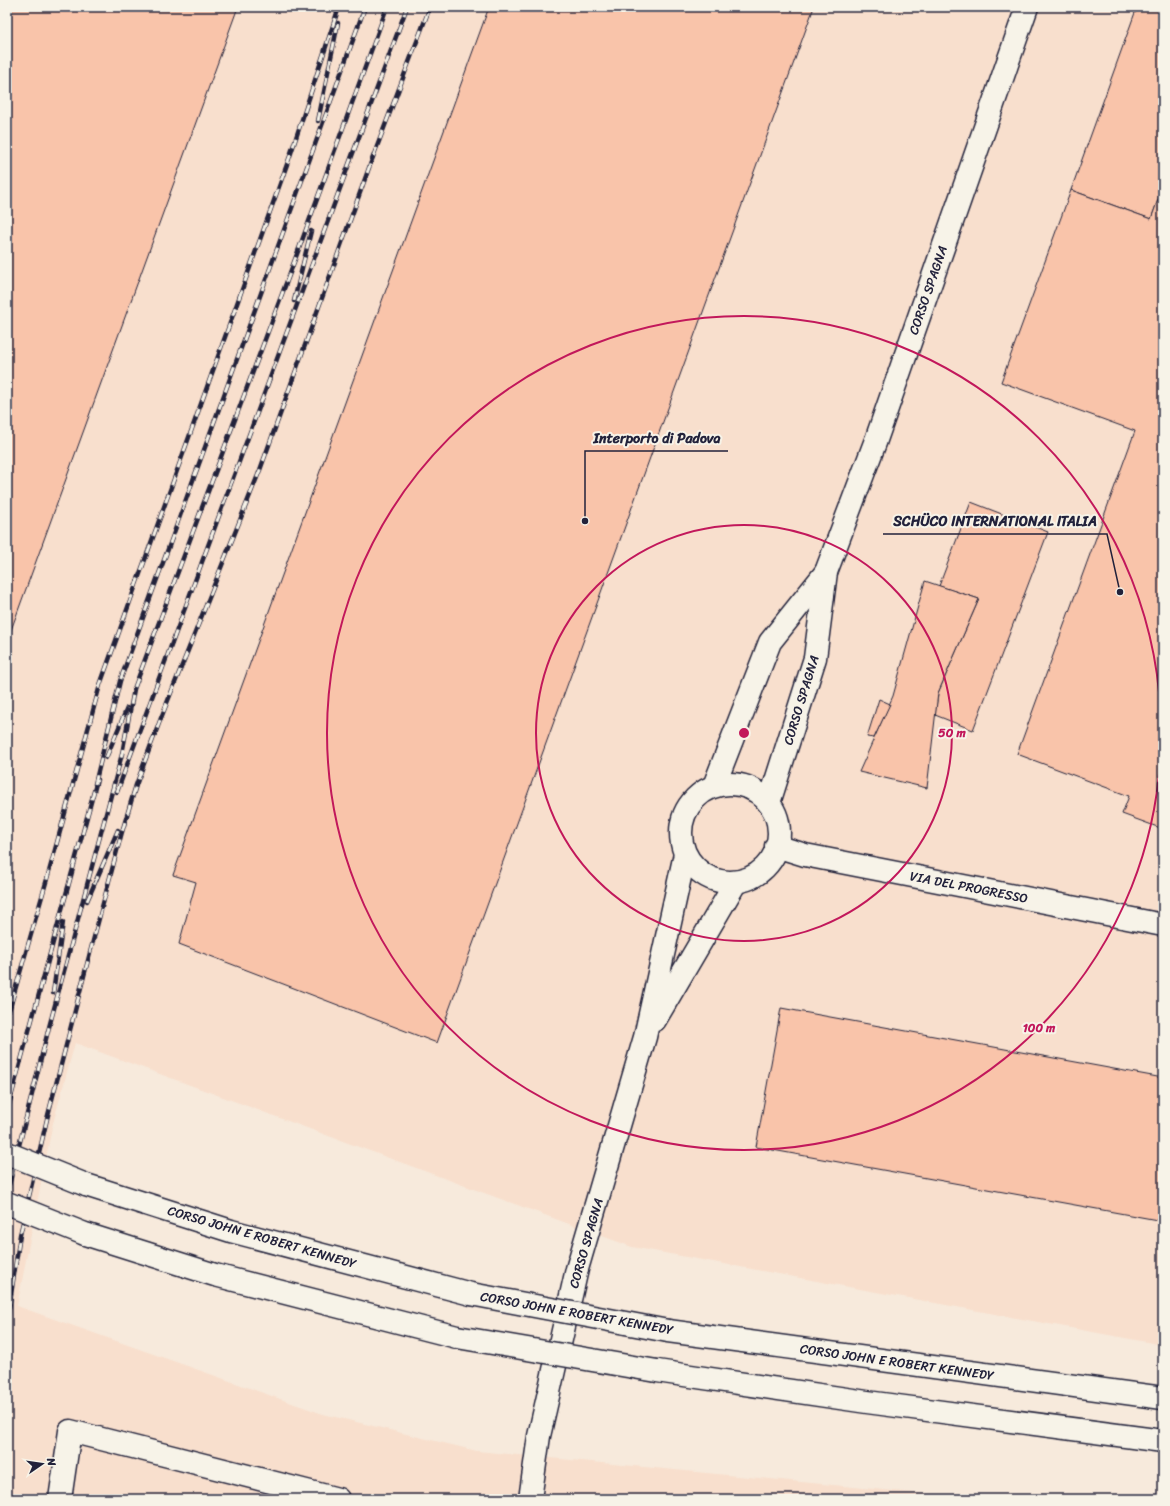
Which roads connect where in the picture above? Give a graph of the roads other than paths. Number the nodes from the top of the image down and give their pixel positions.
1 (1027, 7) edge
2 (826, 572) junction
3 (714, 786) junction
4 (769, 803) junction
5 (776, 846) junction
6 (685, 854) junction
7 (736, 882) junction
8 (1163, 925) edge
9 (645, 1036) junction
10 (7, 1153) edge
11 (7, 1203) edge
12 (1163, 1398) edge
13 (1163, 1441) edge
14 (60, 1499) edge
15 (338, 1499) edge
16 (530, 1499) edge

1 - 2 main road, CORSO SPAGNA
2 - 3 main road, CORSO SPAGNA
2 - 4 main road, CORSO SPAGNA
3 - 4 main road, CORSO SPAGNA
3 - 6 main road, CORSO SPAGNA
4 - 5 main road, CORSO SPAGNA
5 - 7 main road, CORSO SPAGNA
5 - 8 main road, VIA DEL PROGRESSO
6 - 7 main road, CORSO SPAGNA
6 - 9 main road, CORSO SPAGNA
7 - 9 main road, CORSO SPAGNA
9 - 16 main road, CORSO SPAGNA
10 - 12 main road, CORSO JOHN E ROBERT KENNEDY, bridge
11 - 13 main road, bridge
14 - 15 main road

